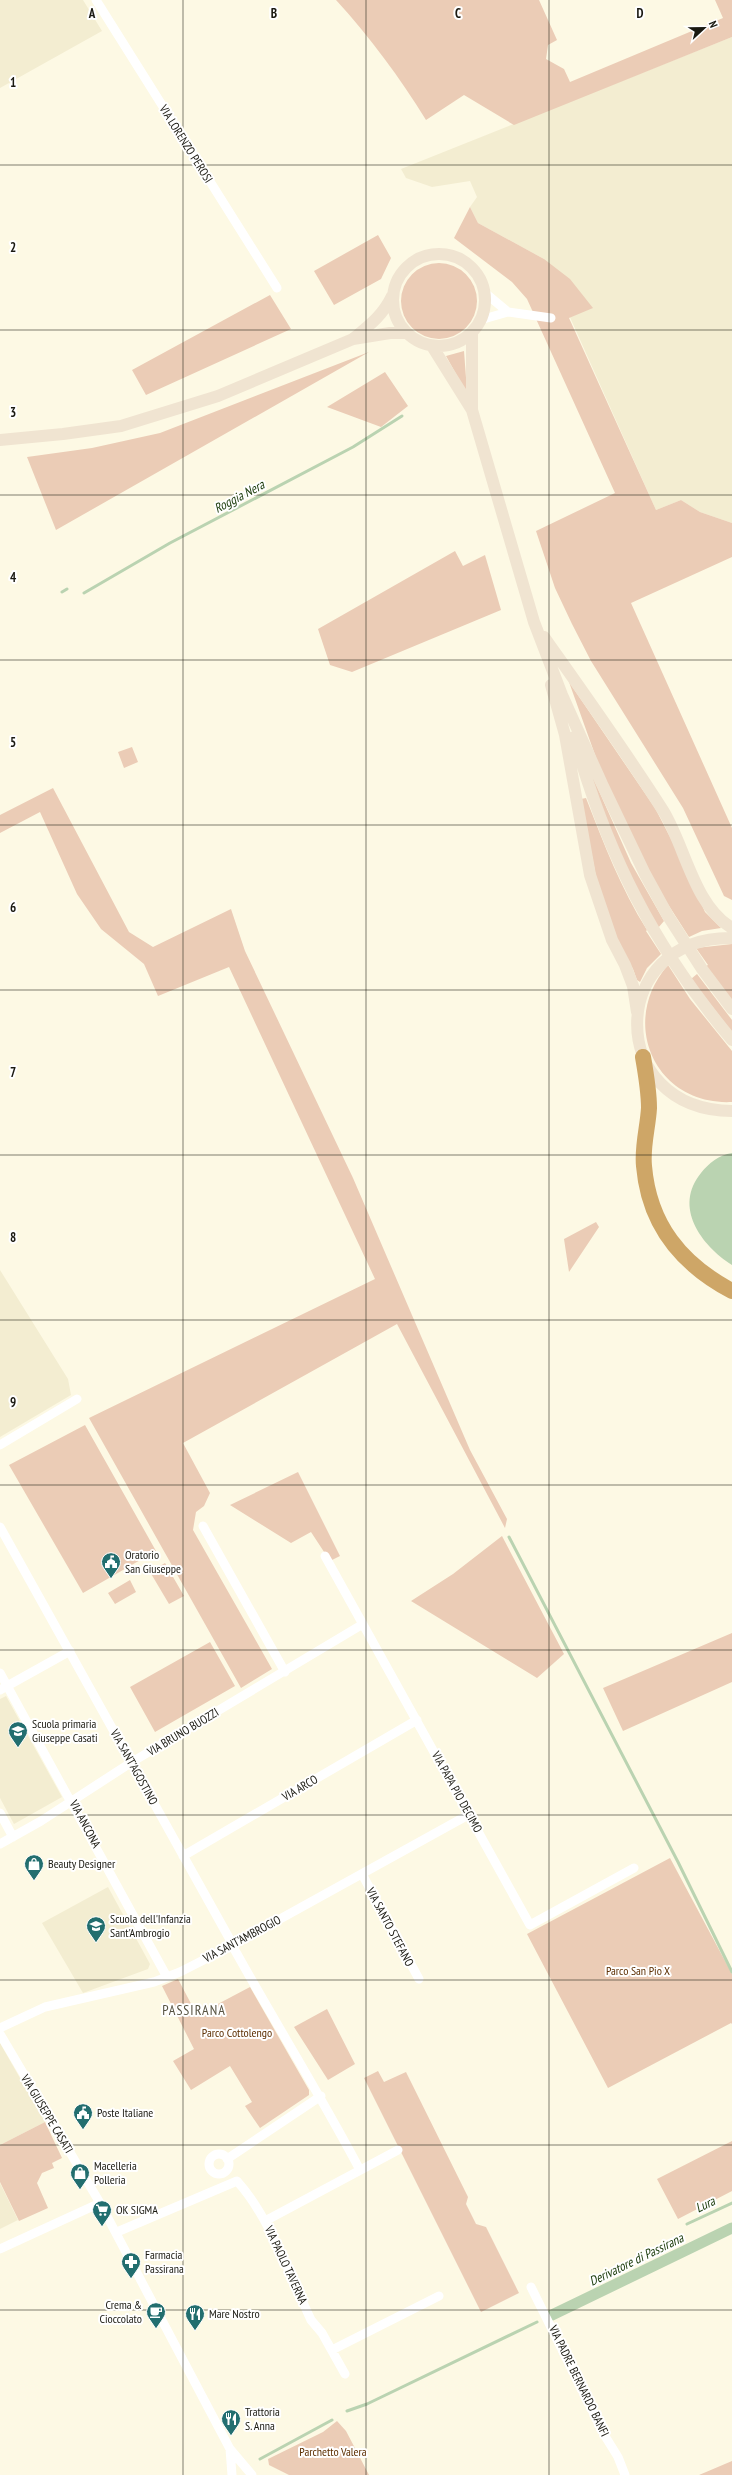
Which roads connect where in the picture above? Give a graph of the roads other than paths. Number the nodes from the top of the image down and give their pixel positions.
1 (96, 0) edge
2 (277, 288) dead end
3 (484, 292) junction
4 (393, 294) junction
5 (508, 312) junction
6 (552, 318) dead end
7 (480, 320) junction
8 (472, 332) junction
9 (406, 333) junction
10 (353, 339) junction
11 (432, 346) junction
12 (472, 410) junction
13 (0, 440) edge
14 (534, 622) junction
15 (562, 695) junction
16 (732, 928) edge
17 (732, 938) edge
18 (732, 1009) edge
19 (637, 1012) junction
20 (732, 1040) edge
21 (643, 1057) junction
22 (732, 1111) edge
23 (732, 1291) edge
24 (77, 1399) dead end
25 (0, 1445) edge
26 (203, 1526) dead end
27 (0, 1527) edge
28 (325, 1556) dead end
29 (363, 1624) junction
30 (70, 1651) junction
31 (285, 1672) junction
32 (0, 1673) edge
33 (4, 1688) edge
34 (417, 1720) junction
35 (132, 1762) junction
36 (72, 1801) junction
37 (0, 1813) edge
38 (470, 1814) junction
39 (13, 1837) junction
40 (0, 1844) edge
41 (183, 1856) junction
42 (634, 1868) dead end
43 (362, 1874) junction
44 (233, 1945) junction
45 (167, 1977) junction
46 (419, 1979) dead end
47 (0, 2028) edge
48 (0, 2034) edge
49 (321, 2096) junction
50 (398, 2150) dead end
51 (227, 2159) junction
52 (360, 2170) junction
53 (221, 2173) junction
54 (237, 2181) junction
55 (215, 2190) junction
56 (100, 2203) junction
57 (265, 2220) junction
58 (117, 2232) junction
59 (0, 2249) edge
60 (531, 2287) dead end
61 (439, 2296) dead end
62 (332, 2350) junction
63 (345, 2374) dead end
64 (230, 2449) junction
65 (232, 2475) edge
66 (252, 2475) edge
67 (625, 2475) edge

1 - 2 street, VIA LORENZO PEROSI
3 - 4 main road
3 - 5 street
3 - 7 main road
4 - 9 main road
4 - 10 main road
5 - 6 street
5 - 7 street
7 - 8 main road
8 - 11 main road
8 - 12 main road
9 - 10 main road
9 - 11 main road
10 - 13 main road
11 - 12 main road
12 - 14 main road
14 - 15 main road
14 - 16 main road
14 - 19 main road
15 - 18 main road
15 - 20 main road
17 - 19 main road
19 - 21 main road
21 - 22 main road
21 - 23 highway
24 - 25 street
26 - 31 street
27 - 30 street, VIA SANT'AGOSTINO
28 - 29 street, VIA PAPA PIO DECIMO
29 - 31 street, VIA BRUNO BUOZZI
29 - 34 street, VIA PAPA PIO DECIMO
30 - 33 street
30 - 35 street, VIA SANT'AGOSTINO
31 - 35 street, VIA BRUNO BUOZZI
32 - 33 street, VIA ANCONA
33 - 36 street, VIA ANCONA
34 - 38 street, VIA PAPA PIO DECIMO
34 - 41 street, VIA ARCO
35 - 36 street, VIA BRUNO BUOZZI
35 - 41 street, VIA SANT'AGOSTINO
36 - 39 street, VIA BRUNO BUOZZI
36 - 45 street, VIA ANCONA
37 - 39 street
38 - 42 street, VIA PAPA PIO DECIMO
38 - 43 street, VIA SANT'AMBROGIO
39 - 40 street, VIA BRUNO BUOZZI
41 - 44 street, VIA SANT'AGOSTINO
43 - 44 street, VIA SANT'AMBROGIO
43 - 46 street, VIA SANTO STEFANO
44 - 45 street, VIA SANT'AMBROGIO
44 - 49 street, VIA SANT'AGOSTINO
45 - 47 street, VIA SANT'AMBROGIO
48 - 56 street, VIA GIUSEPPE CASATI
49 - 51 street
49 - 52 street, VIA SANT'AGOSTINO
50 - 52 street
51 - 53 street
51 - 53 street
52 - 57 street
53 - 54 street, VIA PAOLO TAVERNA
53 - 55 street
54 - 55 street
54 - 57 street, VIA PAOLO TAVERNA
55 - 58 street
56 - 58 street, VIA GIUSEPPE CASATI
56 - 59 street
57 - 62 street, VIA PAOLO TAVERNA
58 - 64 street, VIA GIUSEPPE CASATI
60 - 67 street, VIA PADRE BERNARDO BANFI
61 - 62 street
62 - 63 street, VIA PAOLO TAVERNA
64 - 65 street, VIA GIUSEPPE CASATI
64 - 66 street, VIA GIUSEPPE CASATI

